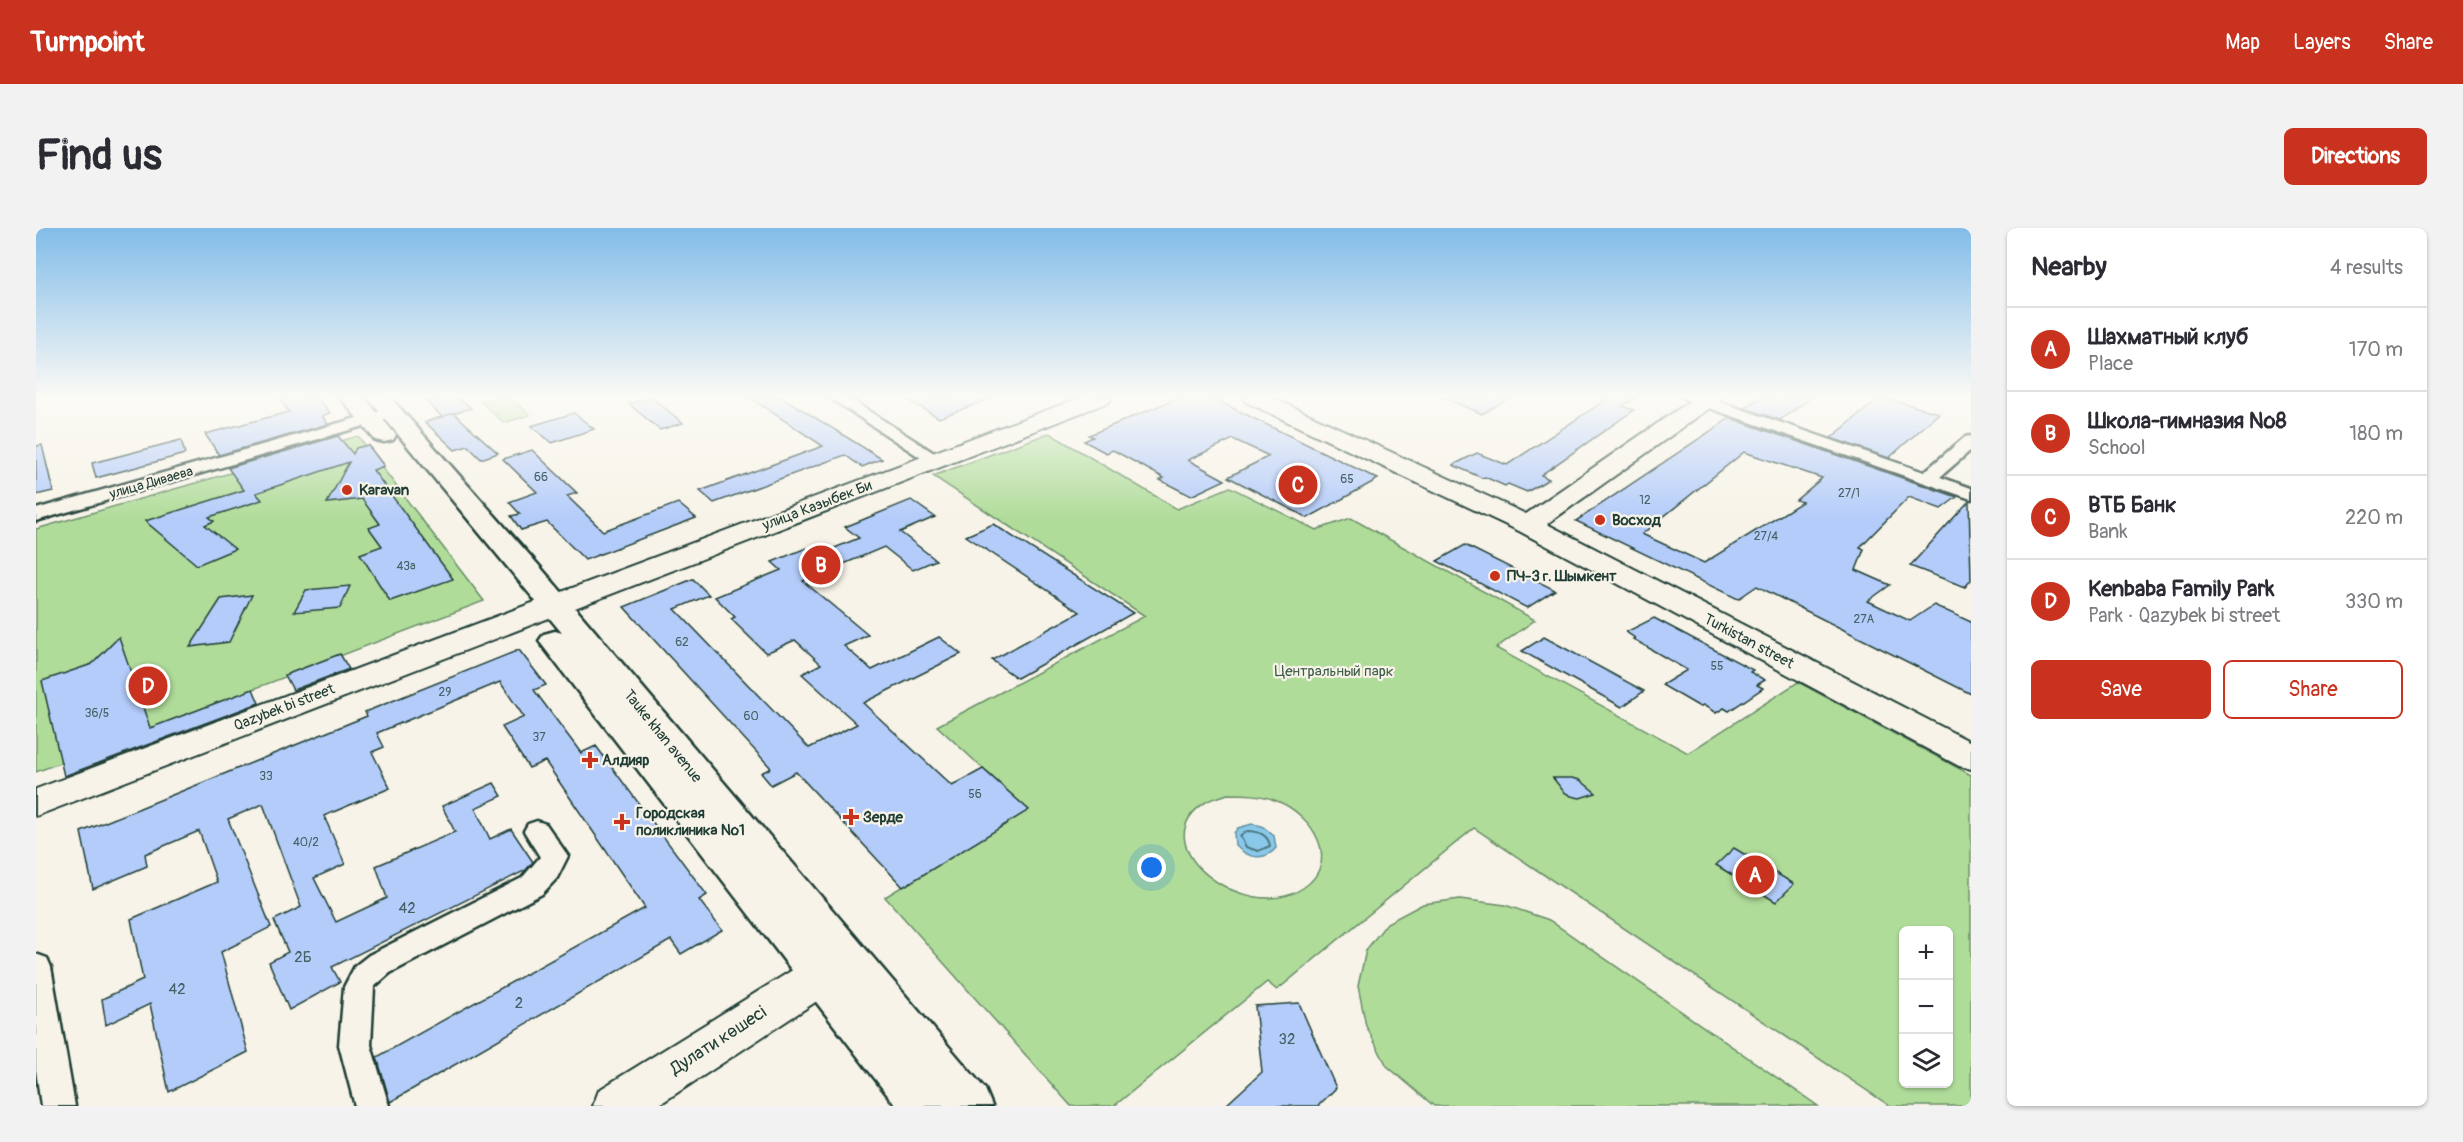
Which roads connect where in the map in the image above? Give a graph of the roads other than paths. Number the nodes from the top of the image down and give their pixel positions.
1 (288, 438) edge
2 (406, 438) edge
3 (901, 438) edge
4 (994, 438) edge
5 (1342, 438) edge
6 (1647, 438) edge
7 (1815, 438) edge
8 (1971, 441) edge
9 (936, 460) junction
10 (1928, 478) junction
11 (1971, 494) edge
12 (36, 515) edge
13 (1528, 525) junction
14 (543, 608) junction
15 (1971, 757) edge
16 (36, 803) edge
17 (537, 831) dead end
18 (36, 967) edge
19 (833, 967) junction
20 (58, 1106) edge
21 (372, 1106) edge
22 (616, 1106) edge
23 (926, 1106) edge
24 (968, 1106) edge

1 - 12 street, улица Диваева
2 - 14 main road, Tauke khan avenue
3 - 9 street
4 - 9 main road, улица Казыбек Би
5 - 13 main road, Turkistan street
6 - 13 main road
7 - 10 street
8 - 10 street
9 - 14 main road, улица Казыбек Би
10 - 11 street
13 - 15 main road, Turkistan street
14 - 16 main road, Qazybek bi street
14 - 19 main road, Tauke khan avenue
17 - 21 street
18 - 20 street
19 - 22 main road, Дулати көшесі
19 - 23 main road, Tauke khan avenue
19 - 24 main road, Tauke khan avenue

